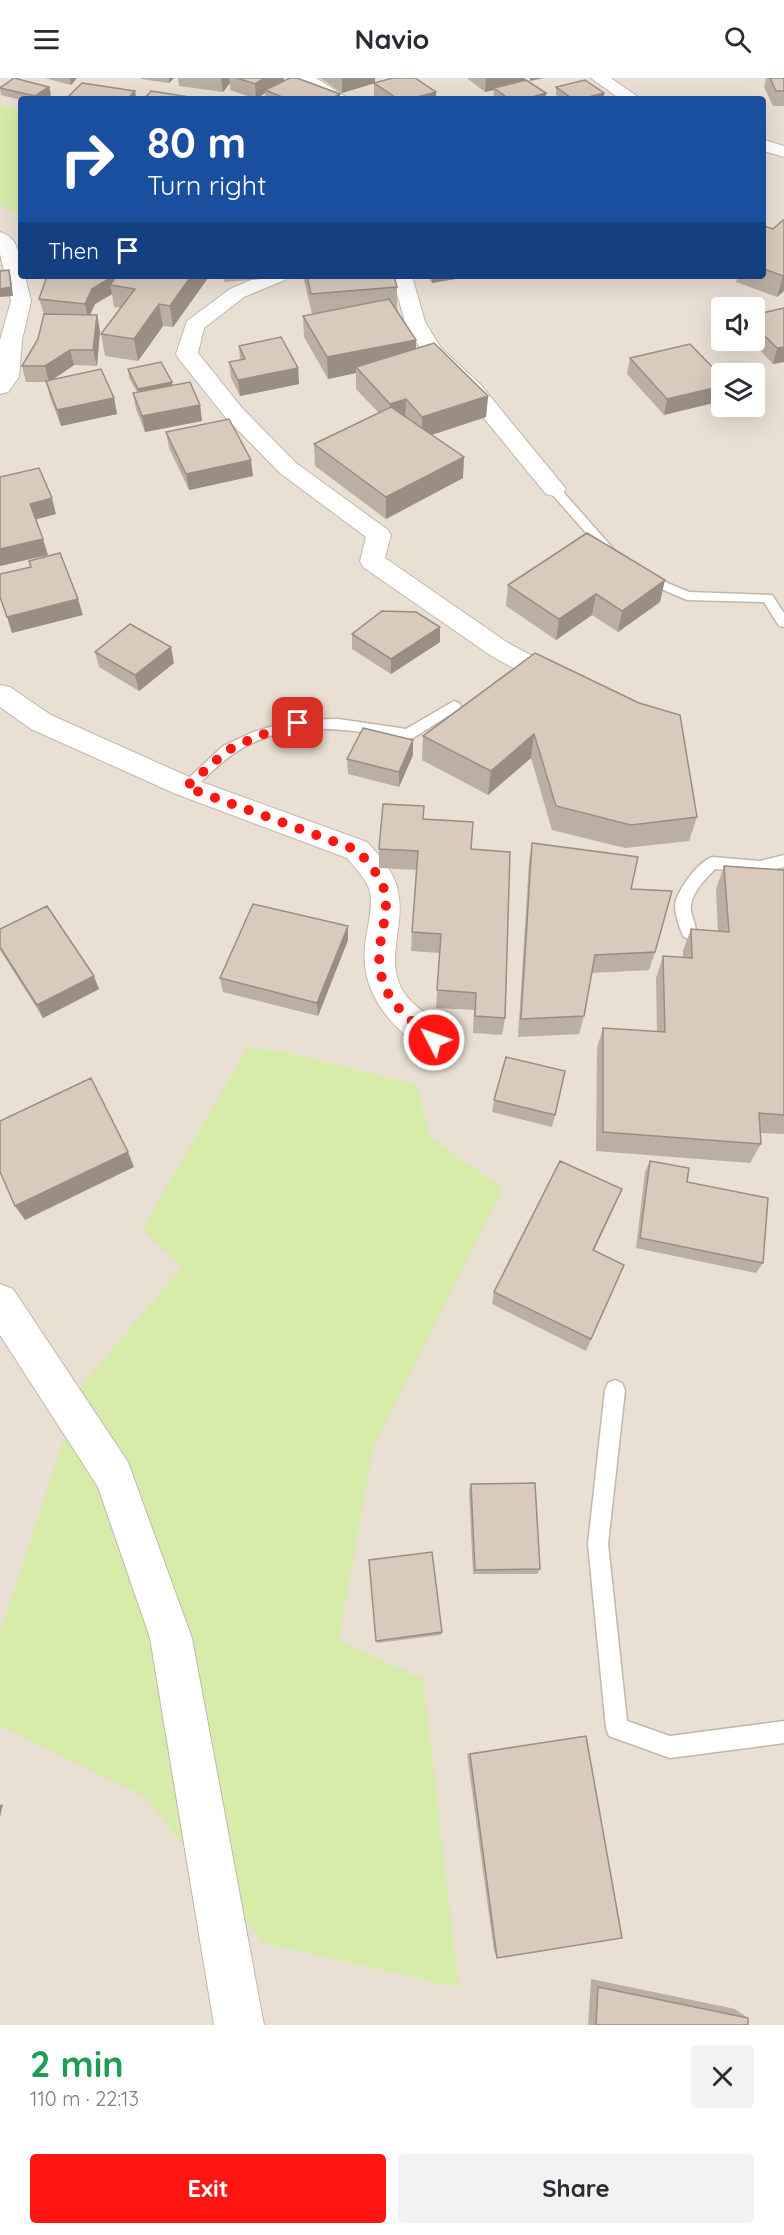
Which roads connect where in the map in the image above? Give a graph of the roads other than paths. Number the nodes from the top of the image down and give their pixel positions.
1 (304, 78) edge
2 (599, 78) edge
3 (335, 96) edge
4 (627, 96) edge
5 (766, 146) edge
6 (784, 152) edge
7 (0, 238) edge
8 (270, 279) edge
9 (403, 279) edge
10 (0, 387) edge
11 (554, 489) joint
12 (784, 623) edge
13 (576, 691) edge
14 (0, 694) edge
15 (454, 706) dead end
16 (186, 787) junction
17 (784, 861) edge
18 (689, 933) edge
19 (434, 1040) dead end
20 (0, 1302) edge
21 (615, 1390) dead end
22 (784, 1732) edge
23 (239, 2025) edge

1 - 3 street
2 - 4 street
5 - 6 street
7 - 10 street
8 - 13 street
9 - 11 street
11 - 12 lane
14 - 16 street
15 - 16 lane
16 - 19 street
17 - 18 lane
20 - 23 street
21 - 22 lane

